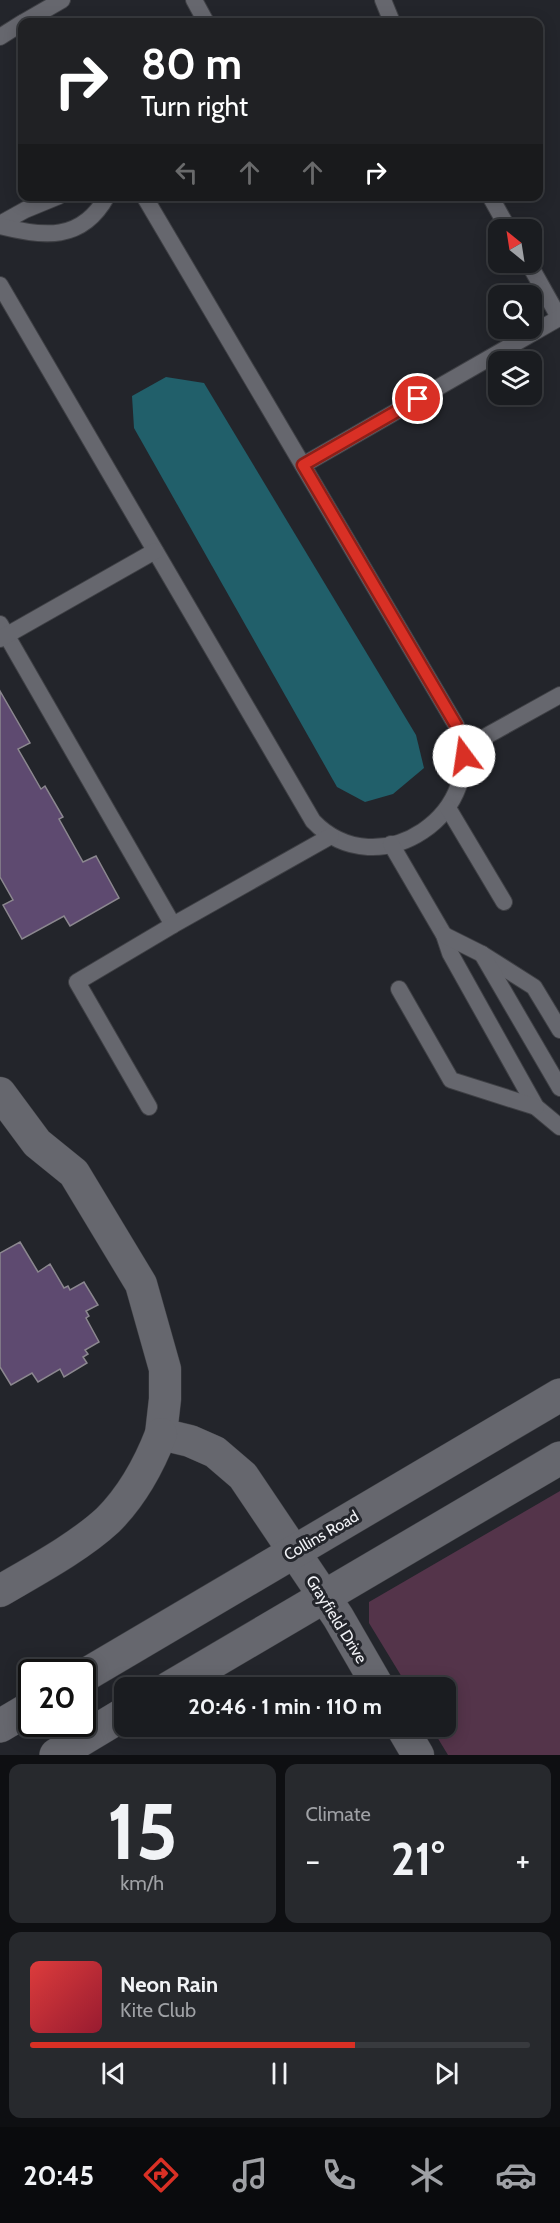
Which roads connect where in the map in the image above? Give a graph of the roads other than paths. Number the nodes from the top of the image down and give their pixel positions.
1 (62, 0) edge
2 (194, 0) edge
3 (383, 0) edge
4 (31, 18) edge
5 (204, 18) edge
6 (390, 18) edge
7 (18, 26) edge
8 (0, 37) edge
9 (47, 201) edge
10 (104, 201) edge
11 (147, 201) edge
12 (493, 201) edge
13 (503, 219) edge
14 (0, 225) edge
15 (534, 273) edge
16 (0, 285) edge
17 (560, 319) edge
18 (303, 465) junction
19 (155, 551) junction
20 (2, 633) edge
21 (560, 695) edge
22 (463, 749) junction
23 (448, 808) junction
24 (331, 836) junction
25 (391, 844) junction
26 (504, 902) dead end
27 (173, 925) junction
28 (444, 935) junction
29 (482, 954) junction
30 (399, 989) dead end
31 (560, 1030) edge
32 (560, 1088) edge
33 (0, 1093) edge
34 (149, 1107) dead end
35 (536, 1107) junction
36 (560, 1127) edge
37 (560, 1395) edge
38 (161, 1434) junction
39 (560, 1458) edge
40 (293, 1552) junction
41 (0, 1591) edge
42 (324, 1596) junction
43 (96, 1669) edge
44 (188, 1677) edge
45 (372, 1677) edge
46 (18, 1715) edge
47 (114, 1720) edge
48 (0, 1726) edge
49 (408, 1737) edge
50 (56, 1755) edge
51 (418, 1755) edge

1 - 4 lane
2 - 5 lane
3 - 6 lane
7 - 8 lane
9 - 14 lane
10 - 14 lane
11 - 18 lane
12 - 13 lane
15 - 17 lane
16 - 19 lane
17 - 18 lane
18 - 22 lane
19 - 20 lane
19 - 24 lane
20 - 27 lane
21 - 22 lane
22 - 23 lane
23 - 25 lane
23 - 26 lane
24 - 25 lane
24 - 27 lane
25 - 28 lane
27 - 34 lane
28 - 29 lane
28 - 35 lane
29 - 31 lane
29 - 32 lane
30 - 35 lane
33 - 38 street
35 - 36 lane
37 - 40 main road, Collins Road
38 - 40 street, Grayfield Drive
38 - 41 street
39 - 42 main road
40 - 42 street, Grayfield Drive
40 - 43 main road, Collins Road
42 - 44 main road
42 - 45 street, Grayfield Drive
46 - 48 main road
47 - 50 main road
49 - 51 street

